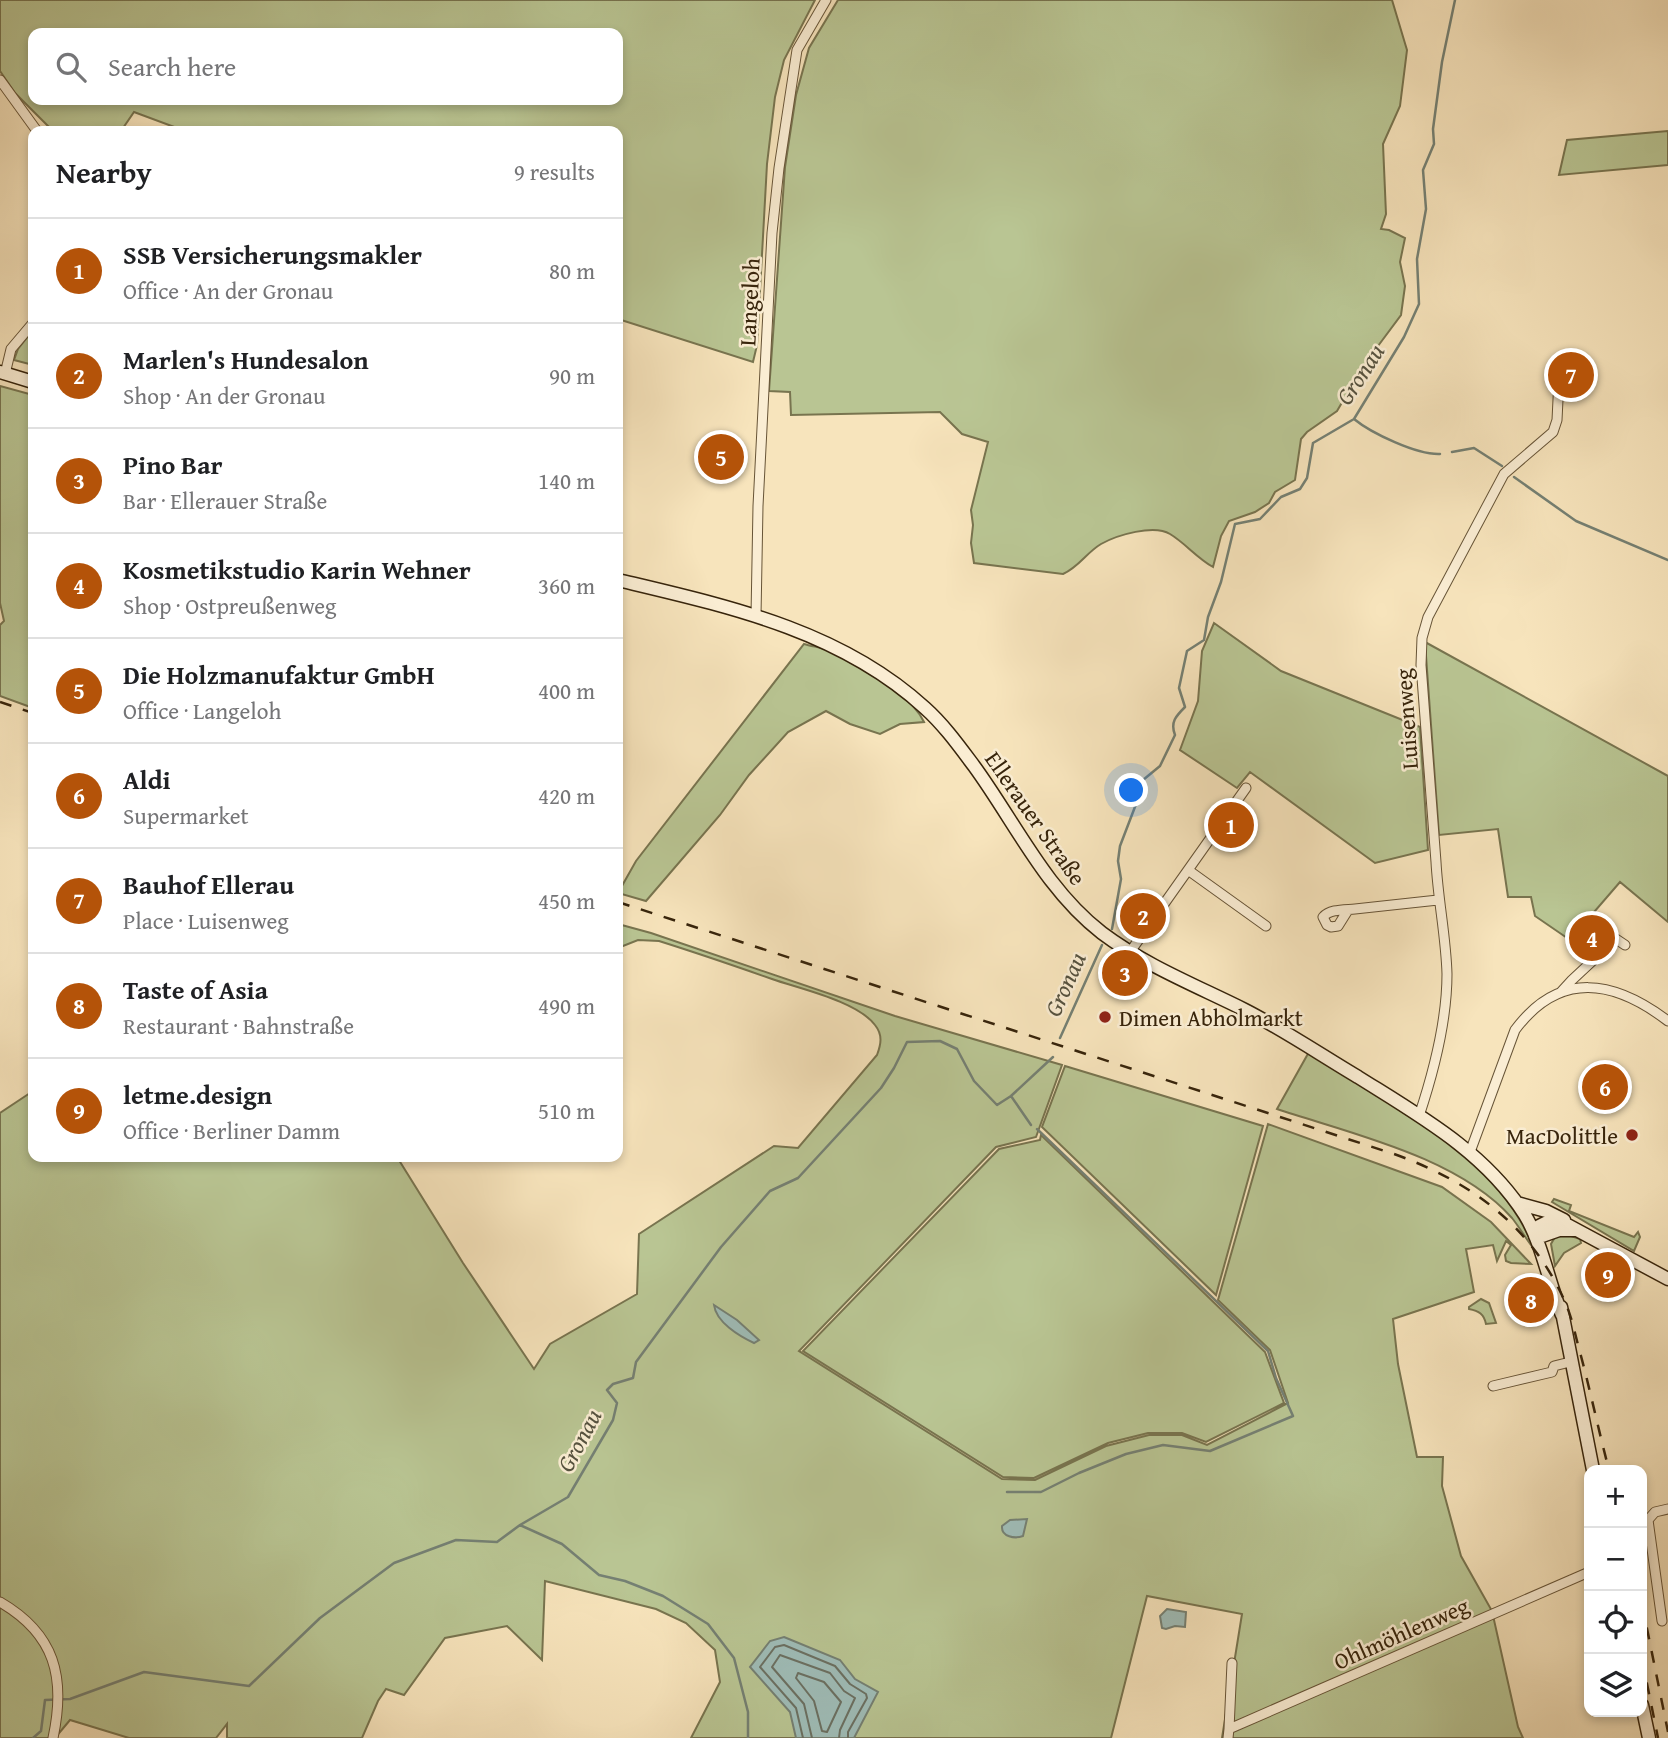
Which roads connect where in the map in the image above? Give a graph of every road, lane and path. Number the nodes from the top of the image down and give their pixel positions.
1 (826, 0) edge
2 (0, 80) edge
3 (33, 126) edge
4 (28, 329) edge
5 (1560, 359) dead end
6 (2, 373) edge
7 (28, 381) edge
8 (623, 581) edge
9 (756, 615) junction
10 (1246, 788) dead end
11 (1188, 870) junction
12 (1438, 900) junction
13 (1348, 909) dead end
14 (1266, 926) dead end
15 (1625, 946) dead end
16 (1130, 952) junction
17 (1561, 992) junction
18 (1668, 1021) edge
19 (1419, 1115) junction
20 (1470, 1152) junction
21 (1517, 1203) junction
22 (1579, 1230) junction
23 (1536, 1233) junction
24 (1668, 1279) edge
25 (1570, 1362) junction
26 (1493, 1386) dead end
27 (1592, 1465) edge
28 (1668, 1508) edge
29 (1584, 1574) edge
30 (0, 1602) edge
31 (1662, 1621) dead end
32 (1232, 1663) dead end
33 (1644, 1717) edge
34 (1228, 1734) edge
35 (52, 1738) edge
36 (1648, 1738) edge

1 - 9 street, Langeloh
2 - 3 street
4 - 6 street
5 - 12 street, Luisenweg
6 - 7 main road
8 - 9 main road, Ellerauer Straße
9 - 16 main road, Ellerauer Straße
10 - 11 street
11 - 14 street
11 - 16 street
12 - 13 street
12 - 19 street, Luisenweg
15 - 17 street
16 - 19 main road, Ellerauer Straße
17 - 18 street
17 - 20 street
19 - 20 main road, Ellerauer Straße
20 - 21 main road, Ellerauer Straße
21 - 22 main road
21 - 23 main road, Ellerauer Straße
22 - 23 main road
22 - 24 main road
23 - 25 main road, Ellerauer Straße
25 - 26 street
25 - 27 main road, Ellerauer Straße
28 - 31 street
29 - 34 street, Ohlmöhlenweg
30 - 35 street
32 - 34 street, Ohlmöhlenweg
33 - 36 main road

